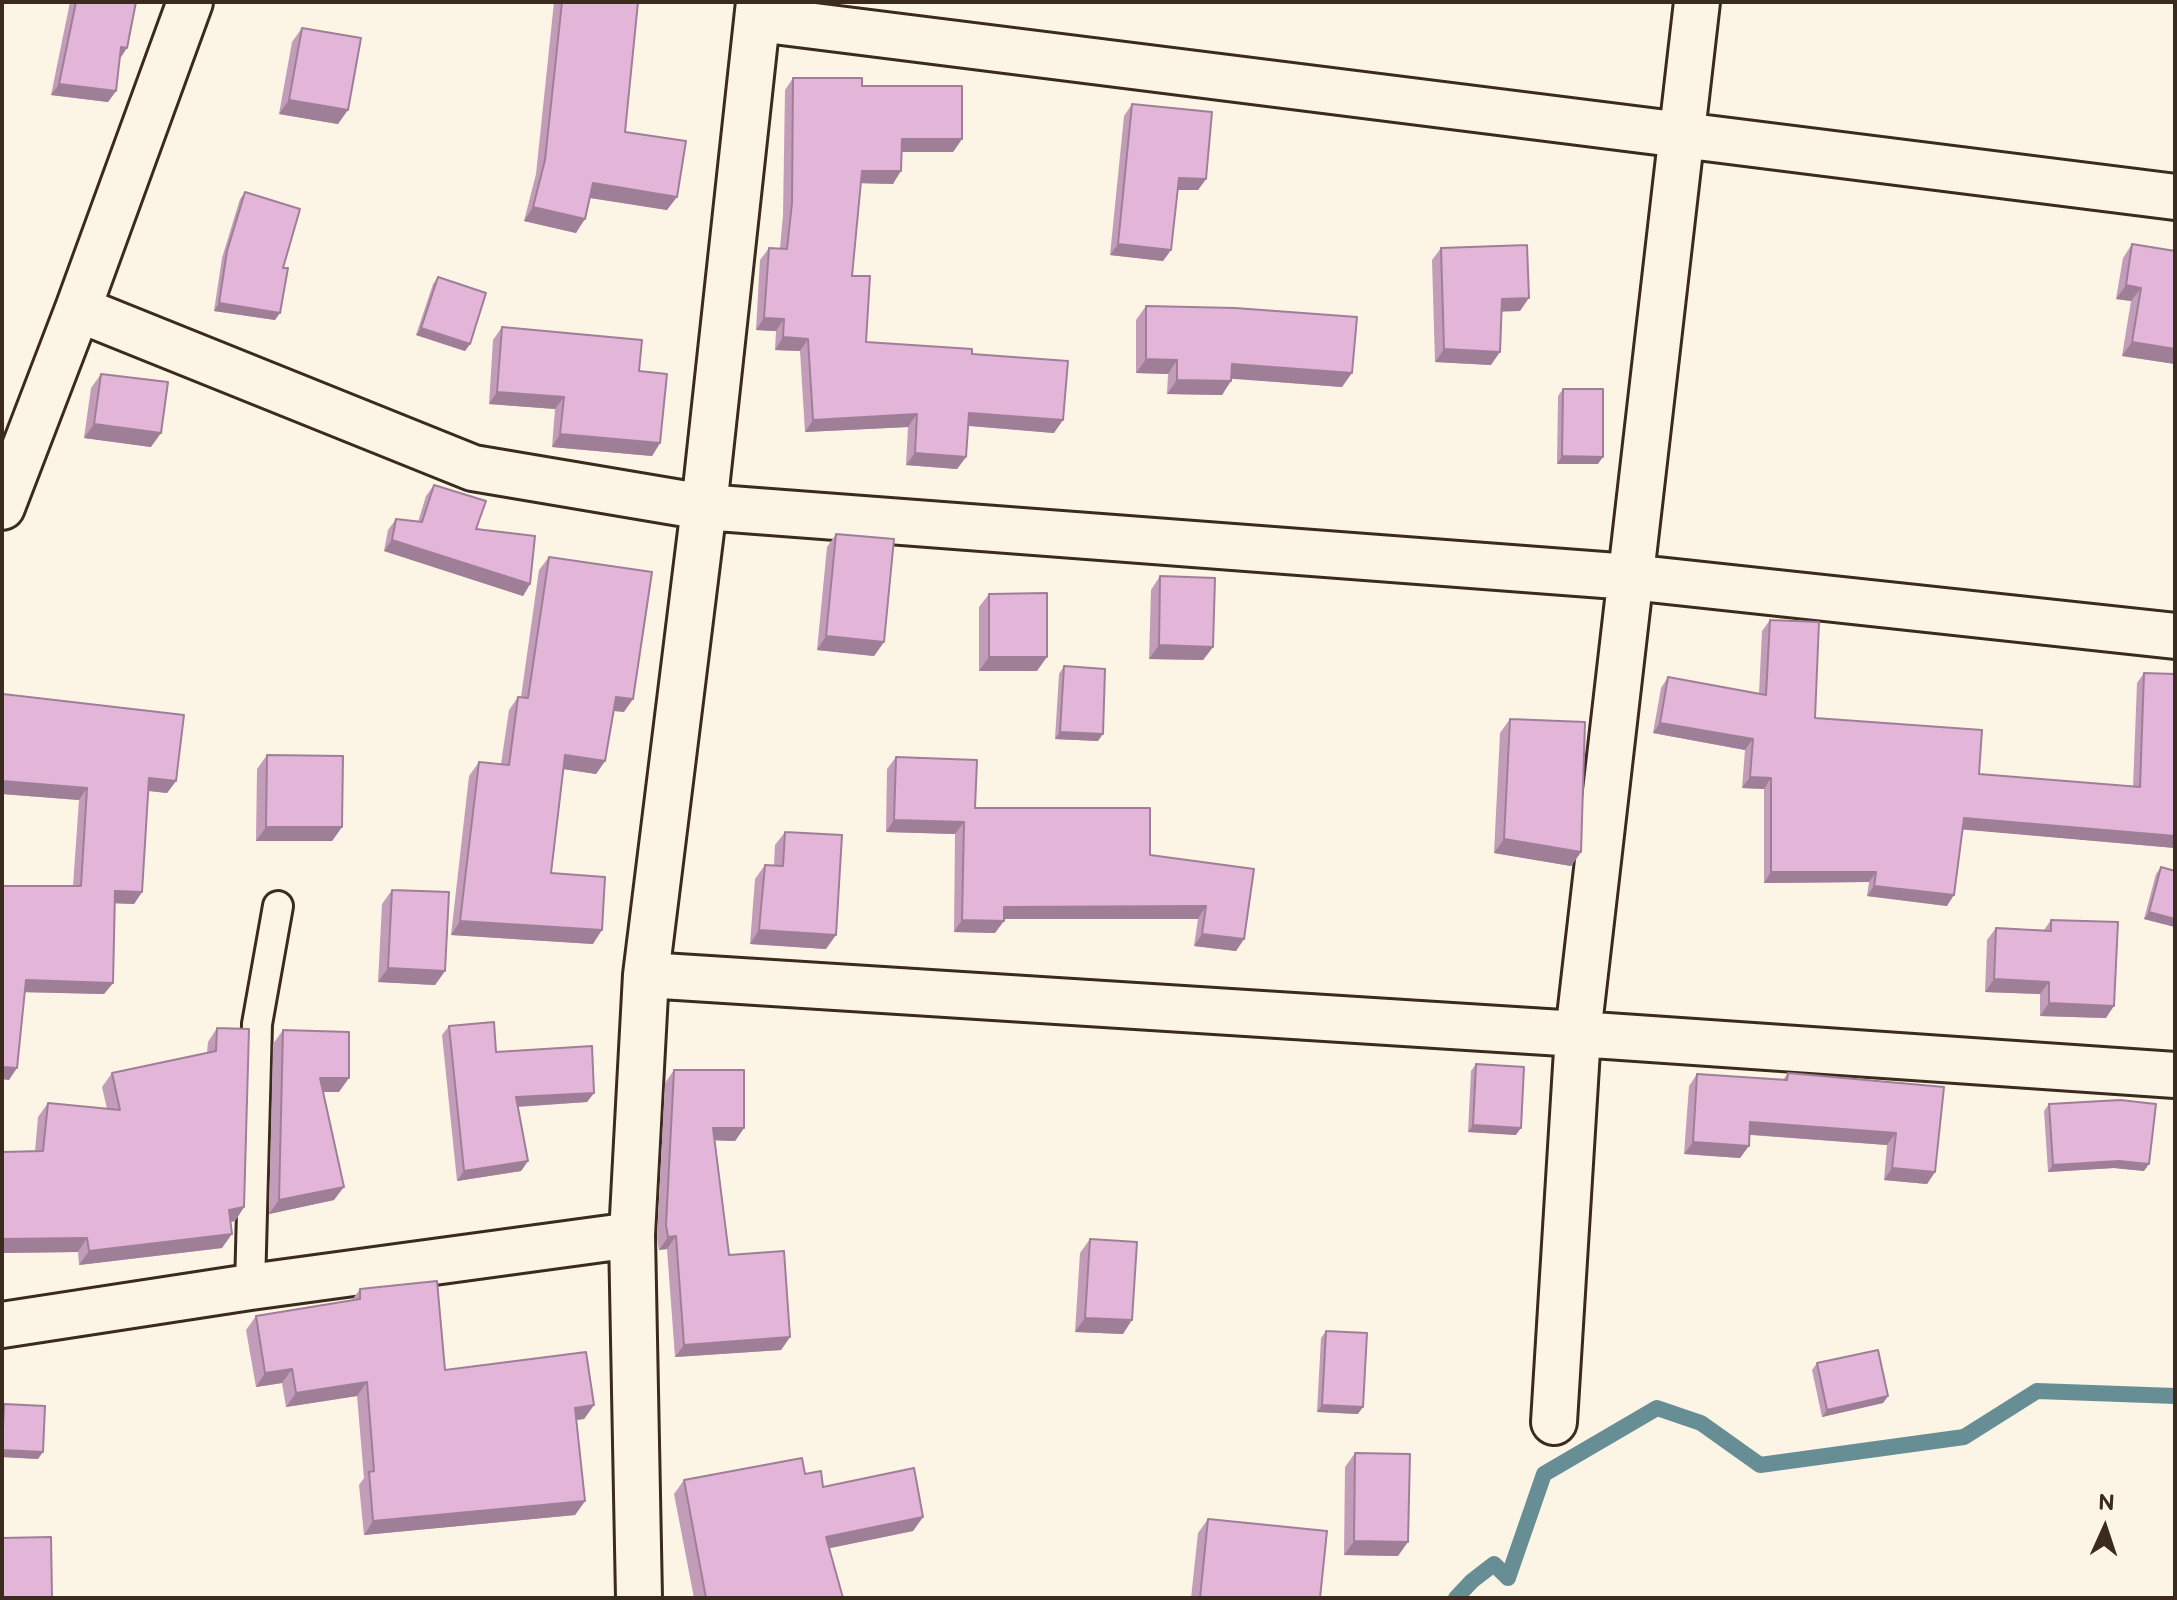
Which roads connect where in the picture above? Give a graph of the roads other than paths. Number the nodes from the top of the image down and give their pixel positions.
1 (190, 2) edge
2 (1697, 2) edge
3 (758, 11) edge
4 (1684, 135) junction
5 (2175, 197) edge
6 (78, 309) junction
7 (2, 507) edge
8 (704, 507) junction
9 (1630, 577) junction
10 (2175, 636) edge
11 (278, 906) dead end
12 (646, 975) junction
13 (1578, 1034) junction
14 (2175, 1075) edge
15 (632, 1235) junction
16 (250, 1287) junction
17 (2, 1325) edge
18 (1554, 1422) dead end
19 (639, 1598) edge

1 - 6 street
2 - 4 street
3 - 4 street
3 - 8 street
4 - 5 street
4 - 9 street
6 - 7 street
6 - 8 street
8 - 9 street
8 - 12 street
9 - 10 street
9 - 13 street
11 - 16 lane
12 - 13 street
12 - 15 street
13 - 14 street
13 - 18 street
15 - 16 street
15 - 19 street
16 - 17 street

